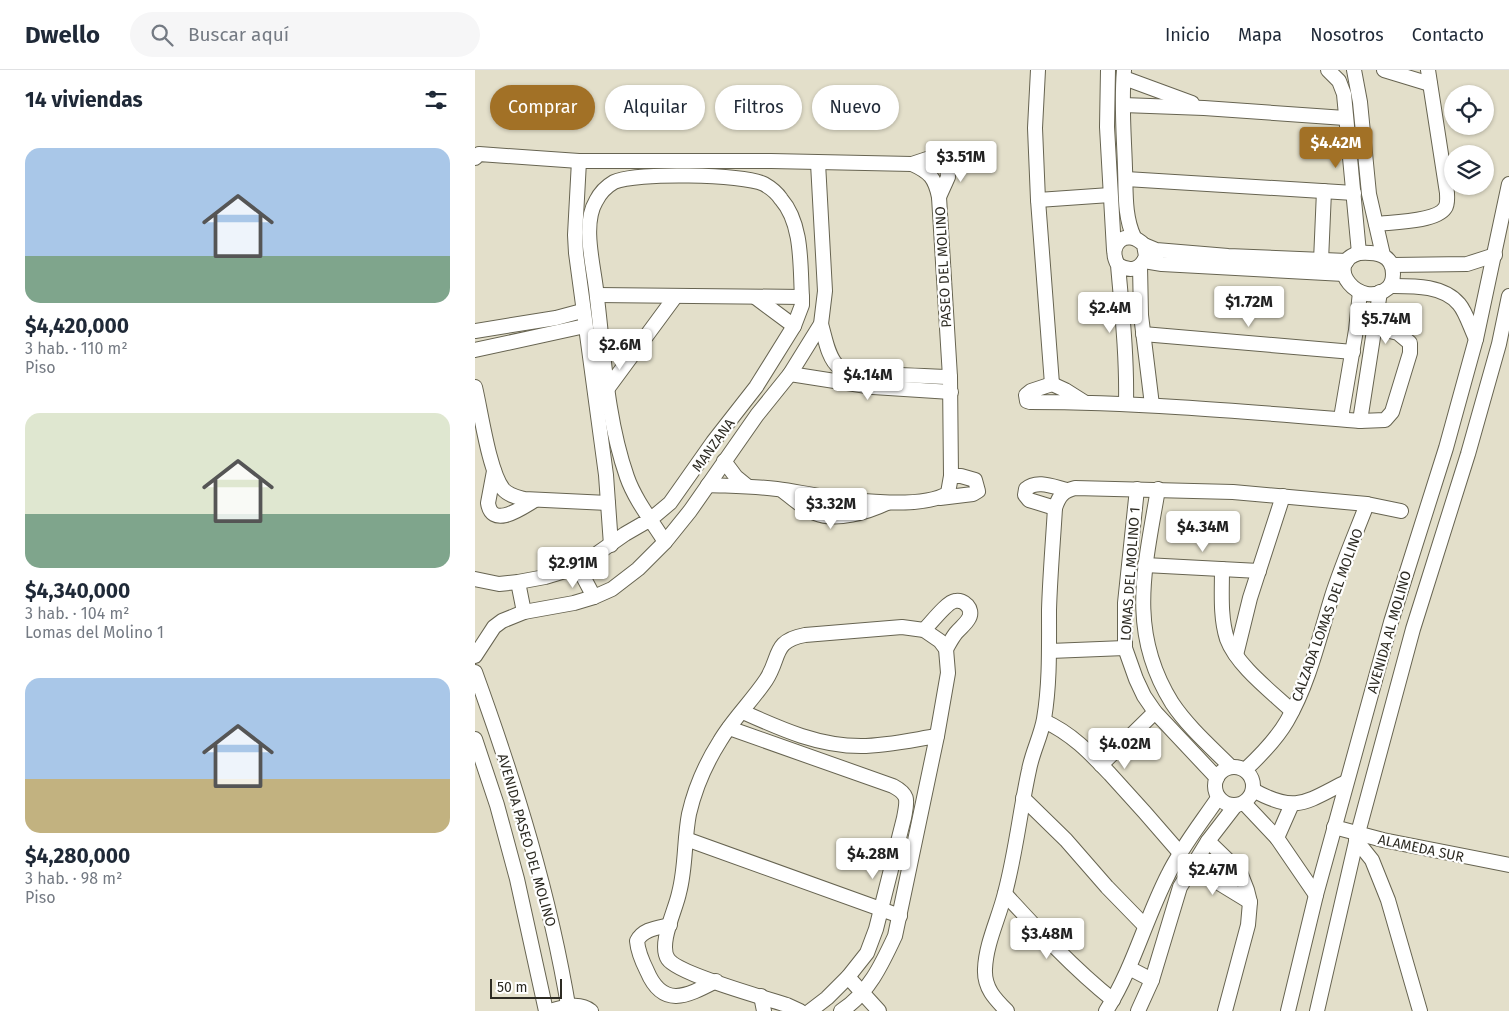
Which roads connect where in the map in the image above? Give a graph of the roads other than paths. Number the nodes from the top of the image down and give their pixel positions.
1 (1038, 70) edge
2 (1108, 70) edge
3 (1327, 70) edge
4 (1355, 70) edge
5 (1384, 70) edge
6 (1124, 74) edge
7 (1429, 77) edge
8 (1345, 102) junction
9 (1360, 102) junction
10 (1123, 105) junction
11 (1204, 108) junction
12 (1345, 118) junction
13 (476, 154) edge
14 (672, 160) junction
15 (579, 161) junction
16 (771, 161) junction
17 (818, 163) junction
18 (912, 164) junction
19 (671, 176) junction
20 (1126, 179) junction
21 (1509, 184) edge
22 (767, 186) junction
23 (1324, 191) junction
24 (1354, 192) junction
25 (1110, 195) junction
26 (939, 197) junction
27 (1038, 200) junction
28 (1376, 224) junction
29 (575, 234) junction
30 (590, 235) junction
31 (821, 239) junction
32 (798, 241) junction
33 (1139, 241) junction
34 (1114, 250) junction
35 (1359, 253) junction
36 (1383, 255) junction
37 (1495, 255) junction
38 (1321, 261) junction
39 (1142, 264) junction
40 (1118, 265) junction
41 (1419, 265) junction
42 (1393, 266) junction
43 (1345, 268) junction
44 (1419, 286) junction
45 (1385, 289) junction
46 (1360, 292) junction
47 (597, 295) junction
48 (1509, 296) edge
49 (675, 297) junction
50 (755, 297) junction
51 (802, 297) junction
52 (582, 312) junction
53 (821, 324) junction
54 (585, 326) junction
55 (794, 326) junction
56 (1374, 327) junction
57 (475, 331) edge
58 (1143, 334) junction
59 (1476, 339) junction
60 (475, 350) edge
61 (1353, 352) junction
62 (839, 367) junction
63 (598, 368) junction
64 (790, 374) junction
65 (951, 377) junction
66 (833, 382) junction
67 (1051, 384) junction
68 (475, 387) edge
69 (608, 388) junction
70 (951, 392) junction
71 (1084, 402) junction
72 (1126, 403) junction
73 (1152, 404) junction
74 (743, 405) junction
75 (757, 415) junction
76 (1341, 418) junction
77 (1360, 421) junction
78 (724, 461) junction
79 (494, 472) junction
80 (951, 476) junction
81 (708, 485) junction
82 (747, 486) junction
83 (1137, 489) junction
84 (1158, 489) junction
85 (1067, 490) junction
86 (1283, 496) junction
87 (940, 498) junction
88 (535, 500) junction
89 (608, 503) junction
90 (1367, 504) junction
91 (1055, 508) junction
92 (1401, 511) dead end
93 (651, 519) junction
94 (665, 542) junction
95 (611, 545) junction
96 (1145, 565) junction
97 (578, 567) junction
98 (1222, 569) junction
99 (1259, 571) junction
100 (475, 579) edge
101 (518, 582) junction
102 (594, 597) junction
103 (524, 612) junction
104 (924, 630) junction
105 (1125, 648) junction
106 (946, 649) junction
107 (1050, 651) junction
108 (1236, 655) junction
109 (475, 656) edge
110 (475, 672) edge
111 (1292, 711) junction
112 (743, 712) junction
113 (1155, 712) junction
114 (1044, 721) junction
115 (729, 728) junction
116 (937, 736) junction
117 (475, 739) edge
118 (1101, 765) junction
119 (1238, 768) junction
120 (1217, 778) junction
121 (1346, 782) junction
122 (1253, 790) junction
123 (1023, 798) junction
124 (1218, 798) junction
125 (1240, 804) junction
126 (1292, 804) junction
127 (1334, 827) junction
128 (1357, 837) junction
129 (686, 838) junction
130 (1277, 838) junction
131 (1207, 841) junction
132 (1180, 853) junction
133 (1509, 865) edge
134 (1191, 866) junction
135 (1005, 894) junction
136 (1316, 895) junction
137 (1250, 902) junction
138 (881, 908) junction
139 (900, 916) junction
140 (669, 925) junction
141 (1145, 926) junction
142 (1129, 968) junction
143 (848, 977) junction
144 (1152, 980) junction
145 (716, 982) junction
146 (836, 989) junction
147 (863, 992) junction
148 (761, 996) junction
149 (1109, 1005) edge
150 (569, 1009) edge
151 (849, 1009) edge
152 (548, 1011) edge
153 (591, 1011) edge
154 (764, 1011) edge
155 (800, 1011) edge
156 (810, 1011) edge
157 (879, 1011) edge
158 (1007, 1011) edge
159 (1138, 1011) edge
160 (1225, 1011) edge
161 (1288, 1011) edge
162 (1317, 1011) edge
163 (1420, 1011) edge

1 - 27 street
2 - 25 street
3 - 8 street
4 - 9 street
5 - 7 street
6 - 10 street
6 - 11 street
7 - 28 street
8 - 9 street
8 - 12 street
9 - 28 street
10 - 11 street
10 - 20 street
11 - 12 street
12 - 24 street
13 - 15 street
14 - 15 street
14 - 16 street
14 - 19 street
15 - 29 street
16 - 17 street
16 - 22 street
17 - 18 street
17 - 31 street
18 - 26 street, PASEO DEL MOLINO
18 - 26 street
19 - 22 street
19 - 30 street
20 - 23 street
20 - 33 street
21 - 37 street, AVENIDA AL MOLINO
22 - 32 street, MANZANA
23 - 24 street
23 - 38 street
24 - 35 street
25 - 27 street
25 - 34 street
26 - 65 street, PASEO DEL MOLINO
27 - 67 street
28 - 36 street
29 - 30 street
29 - 52 street
30 - 47 street
31 - 32 street
31 - 53 street
32 - 51 street, MANZANA
33 - 34 street
33 - 38 street
33 - 39 street
34 - 40 street
35 - 36 street
35 - 43 street
36 - 42 street
37 - 41 street
37 - 59 street, AVENIDA AL MOLINO
38 - 43 street
39 - 40 street
39 - 43 street
39 - 58 street
40 - 72 street
41 - 42 street
41 - 44 street
42 - 45 street
43 - 46 street
44 - 45 street
44 - 59 street
45 - 46 street
45 - 56 street
46 - 61 street
47 - 49 street
47 - 63 street
48 - 128 street, AVENIDA AL MOLINO
49 - 50 street
49 - 69 street
50 - 51 street
50 - 55 street
51 - 55 street, MANZANA
52 - 54 street
52 - 57 street
53 - 62 street
53 - 64 street
54 - 60 street
54 - 63 street
55 - 74 street, MANZANA
56 - 77 street
56 - 77 street
58 - 61 street
58 - 73 street
59 - 121 street, AVENIDA AL MOLINO
61 - 76 street
62 - 65 street
62 - 66 street
63 - 69 street
63 - 89 street
64 - 66 street
64 - 75 street
65 - 70 street, PASEO DEL MOLINO
66 - 70 street
67 - 71 street
67 - 71 street
68 - 79 street
69 - 93 street
70 - 80 street, PASEO DEL MOLINO
71 - 72 street
72 - 73 street
73 - 76 street
74 - 75 street
74 - 93 street, MANZANA
75 - 78 street
76 - 77 street
78 - 81 street
78 - 82 street
79 - 88 street
79 - 88 street
80 - 87 street
80 - 87 street
81 - 82 street
81 - 94 street
82 - 87 street
83 - 84 street
83 - 85 street
83 - 105 street, LOMAS DEL MOLINO 1
84 - 86 street
84 - 96 street, LOMAS DEL MOLINO 1
85 - 91 street
85 - 91 street
86 - 90 street
86 - 99 street
88 - 89 street
89 - 95 street
90 - 92 street
90 - 111 street, CALZADA LOMAS DEL MOLINO
91 - 107 street
93 - 94 street
93 - 95 street, MANZANA
94 - 102 street
95 - 97 street, MANZANA
96 - 98 street
96 - 119 street, LOMAS DEL MOLINO 1
97 - 101 street, MANZANA
97 - 102 street
98 - 99 street
98 - 108 street
99 - 108 street
100 - 101 street, MANZANA
101 - 103 street
102 - 103 street
103 - 109 street
104 - 106 street
104 - 106 street
104 - 112 street
105 - 107 street
105 - 113 street, LOMAS DEL MOLINO 1
106 - 116 street
107 - 114 street
108 - 111 street
110 - 150 street, AVENIDA PASEO DEL MOLINO
111 - 119 street, CALZADA LOMAS DEL MOLINO
112 - 115 street
112 - 116 street
113 - 118 street
113 - 120 street, LOMAS DEL MOLINO 1
114 - 118 street
114 - 123 street
115 - 129 street
115 - 138 street
116 - 139 street
117 - 152 street, AVENIDA PASEO DEL MOLINO
118 - 132 street
119 - 120 street
119 - 122 street
120 - 124 street
121 - 126 street
121 - 127 street, AVENIDA AL MOLINO
122 - 125 street
122 - 126 street
123 - 135 street
123 - 141 street
124 - 125 street
124 - 132 street
125 - 130 street
125 - 131 street
126 - 130 street
127 - 128 street, ALAMEDA SUR
127 - 136 street, AVENIDA AL MOLINO
128 - 133 street, ALAMEDA SUR
128 - 162 street, AVENIDA AL MOLINO
128 - 163 street
129 - 138 street
129 - 140 street
130 - 136 street
131 - 134 street
131 - 137 street
132 - 141 street
134 - 137 street
134 - 144 street
135 - 149 street
135 - 158 street
136 - 161 street, AVENIDA AL MOLINO
137 - 160 street
138 - 139 street
138 - 143 street
139 - 147 street
140 - 145 street
140 - 145 street
141 - 142 street
142 - 144 street
142 - 149 street
143 - 146 street
143 - 147 street
144 - 159 street
145 - 148 street
146 - 151 street
146 - 156 street
147 - 151 street
147 - 157 street
148 - 154 street
148 - 155 street
150 - 152 street
150 - 153 street

